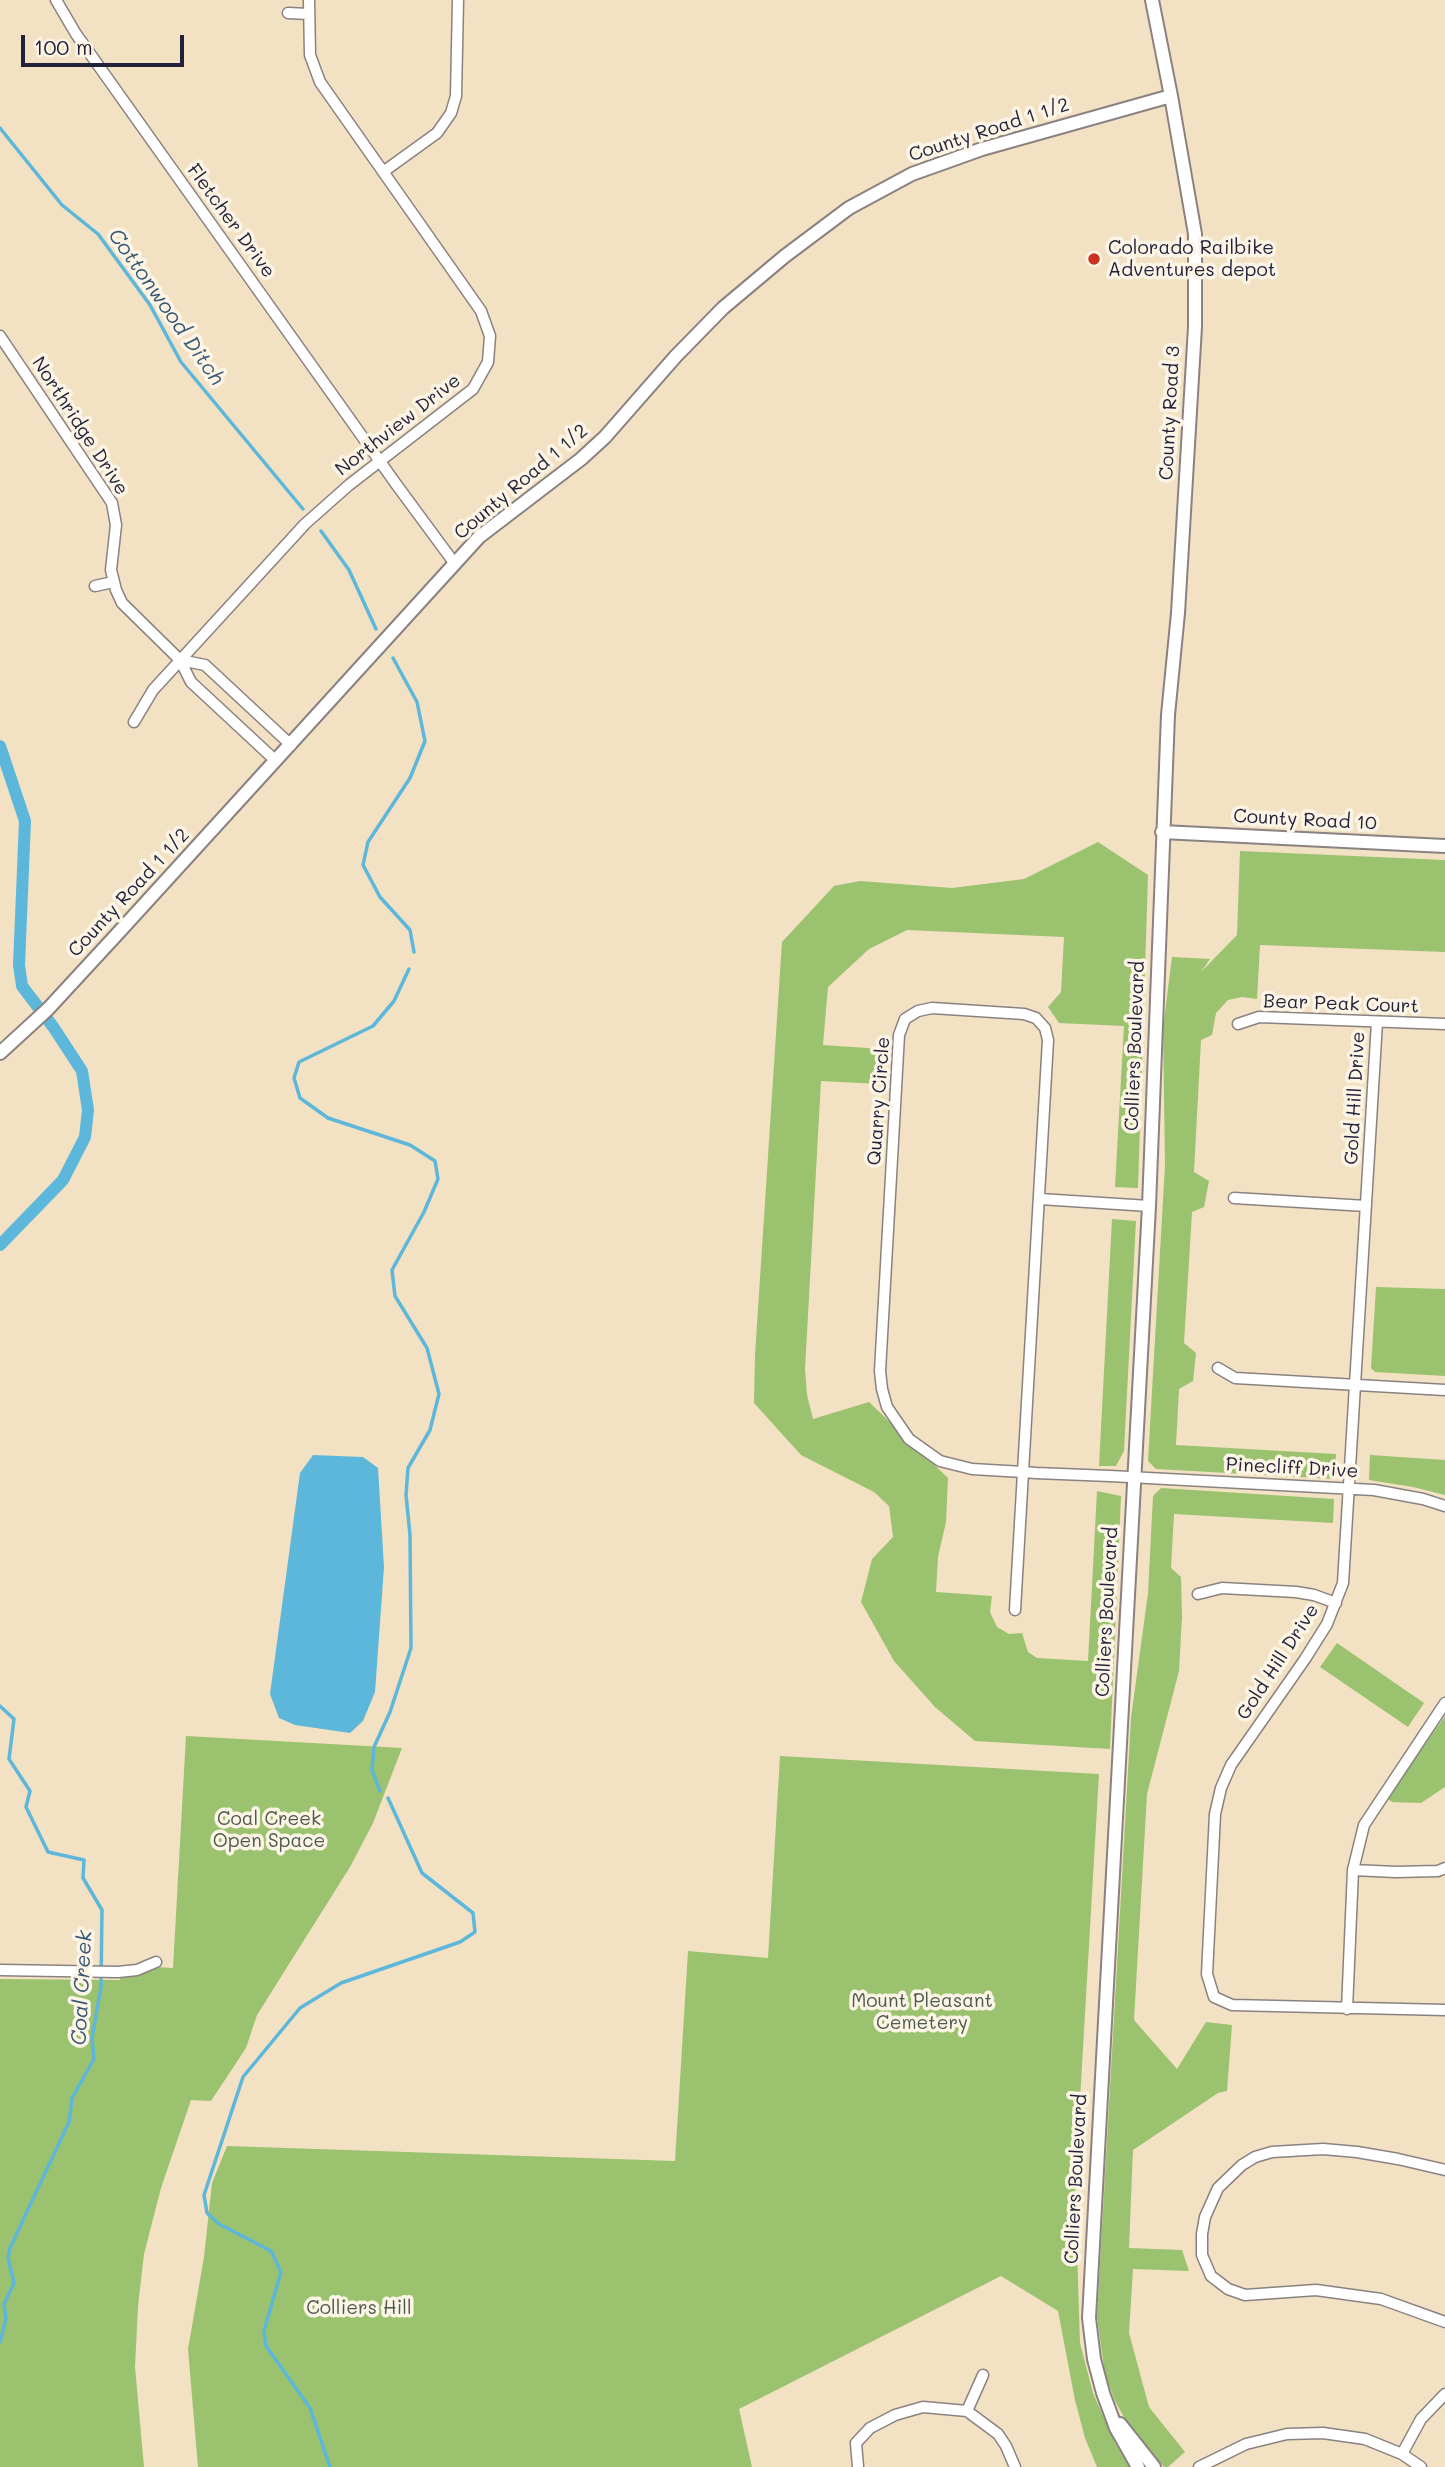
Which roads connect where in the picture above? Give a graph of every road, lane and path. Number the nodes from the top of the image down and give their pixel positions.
1 (56, 0) edge
2 (309, 0) edge
3 (458, 0) edge
4 (1152, 0) edge
5 (288, 13) dead end
6 (309, 14) junction
7 (1171, 96) junction
8 (383, 172) junction
9 (0, 336) edge
10 (380, 461) junction
11 (455, 564) junction
12 (113, 582) junction
13 (95, 586) dead end
14 (180, 660) junction
15 (134, 722) dead end
16 (291, 745) junction
17 (276, 761) junction
18 (1162, 832) junction
19 (1445, 846) edge
20 (1377, 1022) junction
21 (1238, 1024) dead end
22 (1445, 1024) edge
23 (0, 1053) edge
24 (1234, 1198) dead end
25 (1040, 1199) junction
26 (1149, 1206) junction
27 (1366, 1206) junction
28 (1218, 1368) dead end
29 (1356, 1386) junction
30 (1445, 1390) edge
31 (1023, 1472) junction
32 (1134, 1478) junction
33 (1350, 1489) junction
34 (1445, 1506) edge
35 (1198, 1594) dead end
36 (1336, 1603) junction
37 (1016, 1610) dead end
38 (1445, 1703) edge
39 (1445, 1868) edge
40 (1353, 1870) junction
41 (156, 1962) dead end
42 (0, 1970) edge
43 (1348, 2009) junction
44 (1445, 2010) edge
45 (1445, 2170) edge
46 (1445, 2322) edge
47 (984, 2375) dead end
48 (1103, 2393) junction
49 (1445, 2394) edge
50 (967, 2411) junction
51 (1402, 2454) junction
52 (859, 2467) edge
53 (1015, 2467) edge
54 (1138, 2467) edge
55 (1154, 2467) edge
56 (1199, 2467) edge
57 (1421, 2467) edge

1 - 10 street, Fletcher Drive
2 - 6 street, Northview Drive
3 - 8 street
4 - 7 street, County Road 3
5 - 6 street
6 - 8 street, Northview Drive
7 - 11 street, County Road 1 1/2
7 - 18 street, County Road 3
8 - 10 street, Northview Drive
9 - 12 street, Northridge Drive
10 - 11 street, Fletcher Drive
10 - 14 street, Northview Drive
11 - 16 street, County Road 1 1/2
12 - 13 street
12 - 14 street, Northridge Drive
14 - 15 street, Northview Drive
14 - 16 street, Northridge Drive
14 - 17 street, Northridge Drive
16 - 17 street, County Road 1 1/2
17 - 23 street, County Road 1 1/2
18 - 19 street, County Road 10
18 - 26 street, Colliers Boulevard
20 - 21 street, Bear Peak Court
20 - 22 street, Bear Peak Court
20 - 27 street, Gold Hill Drive
24 - 27 street
25 - 26 street
25 - 31 street, Quarry Circle
25 - 31 street, Quarry Circle
26 - 32 street, Colliers Boulevard
27 - 29 street, Gold Hill Drive
28 - 29 street
29 - 30 street
29 - 33 street, Gold Hill Drive
31 - 32 street, Quarry Circle
31 - 37 street
32 - 33 street, Pinecliff Drive
32 - 48 street, Colliers Boulevard
33 - 34 street, Pinecliff Drive
33 - 36 street, Gold Hill Drive
35 - 36 street
36 - 43 street, Gold Hill Drive
38 - 40 street
39 - 40 street
40 - 43 street
41 - 42 street
43 - 44 street, Gold Hill Drive
45 - 46 street
47 - 50 street
48 - 54 street, Colliers Boulevard
48 - 55 street, Colliers Boulevard
49 - 51 street
50 - 52 street
50 - 53 street
51 - 56 street
51 - 57 street

